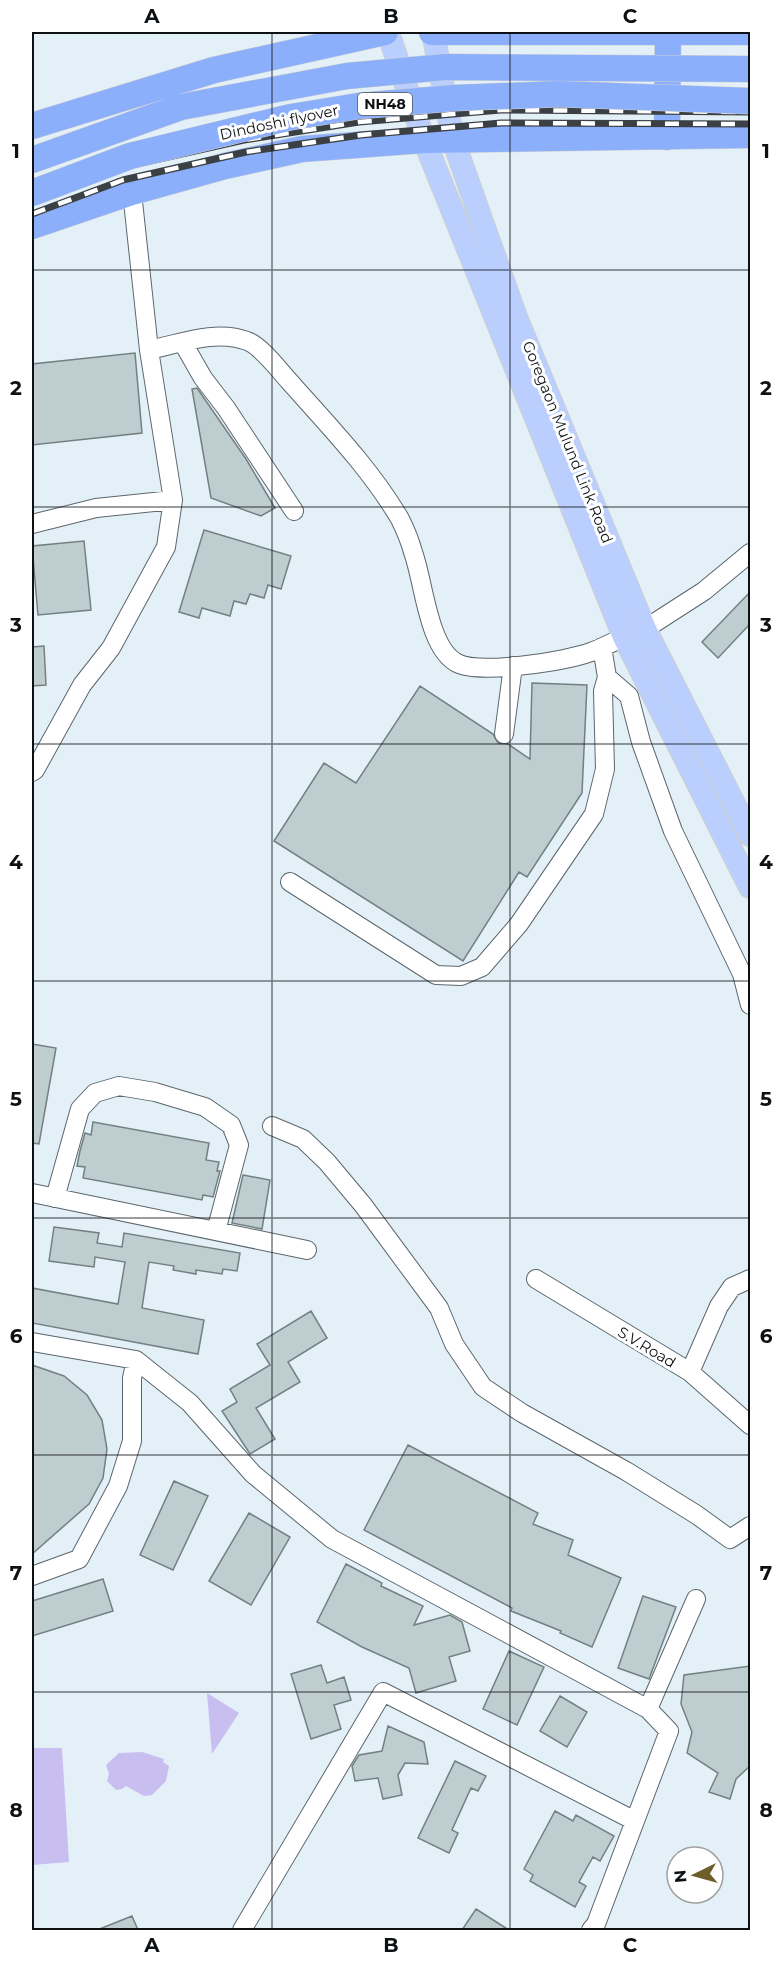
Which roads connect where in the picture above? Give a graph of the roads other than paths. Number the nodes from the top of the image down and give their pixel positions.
1 (386, 32) edge
2 (433, 32) edge
3 (668, 32) edge
4 (750, 32) edge
5 (750, 69) edge
6 (750, 101) edge
7 (35, 122) edge
8 (750, 135) edge
9 (667, 137) junction
10 (424, 140) junction
11 (453, 140) junction
12 (32, 160) edge
13 (132, 192) junction
14 (32, 193) edge
15 (32, 226) edge
16 (183, 343) junction
17 (149, 350) junction
18 (173, 500) junction
19 (294, 511) dead end
20 (32, 524) edge
21 (750, 553) edge
22 (634, 633) junction
23 (602, 647) junction
24 (513, 666) junction
25 (607, 677) junction
26 (504, 734) dead end
27 (32, 772) edge
28 (750, 836) edge
29 (290, 882) dead end
30 (750, 887) edge
31 (750, 1005) edge
32 (272, 1126) dead end
33 (32, 1193) edge
34 (55, 1198) junction
35 (216, 1231) junction
36 (307, 1250) dead end
37 (536, 1279) dead end
38 (750, 1279) edge
39 (32, 1342) edge
40 (136, 1360) junction
41 (690, 1372) junction
42 (750, 1425) edge
43 (750, 1526) edge
44 (32, 1576) edge
45 (696, 1599) dead end
46 (648, 1709) junction
47 (635, 1821) junction
48 (242, 1930) edge
49 (591, 1930) edge

1 - 7 highway
1 - 10 main road, Goregaon Mulund Link Road
2 - 3 highway
2 - 11 main road, Goregaon Mulund Link Road
3 - 4 highway
3 - 9 highway
5 - 12 highway, NH48, bridge
6 - 14 highway, Dindoshi flyover / NH48, bridge
8 - 9 highway
9 - 11 highway
10 - 11 highway
10 - 13 highway
10 - 22 main road, Goregaon Mulund Link Road
11 - 22 main road, Goregaon Mulund Link Road
13 - 15 highway
13 - 17 street
16 - 17 street
16 - 19 street
16 - 24 street
17 - 18 street
18 - 20 street
18 - 27 street
21 - 22 street
22 - 23 street
22 - 28 main road, Goregaon Mulund Link Road
22 - 30 main road, Goregaon Mulund Link Road
23 - 24 street
23 - 25 street
24 - 26 street
25 - 29 street
25 - 31 street
32 - 43 street
33 - 34 street
34 - 35 street
34 - 35 street
35 - 36 street
37 - 41 street, S.V.Road
38 - 41 street
39 - 40 street
40 - 44 street
40 - 46 street
41 - 42 street, S.V.Road
45 - 46 street
46 - 47 street
47 - 48 street
47 - 49 street

